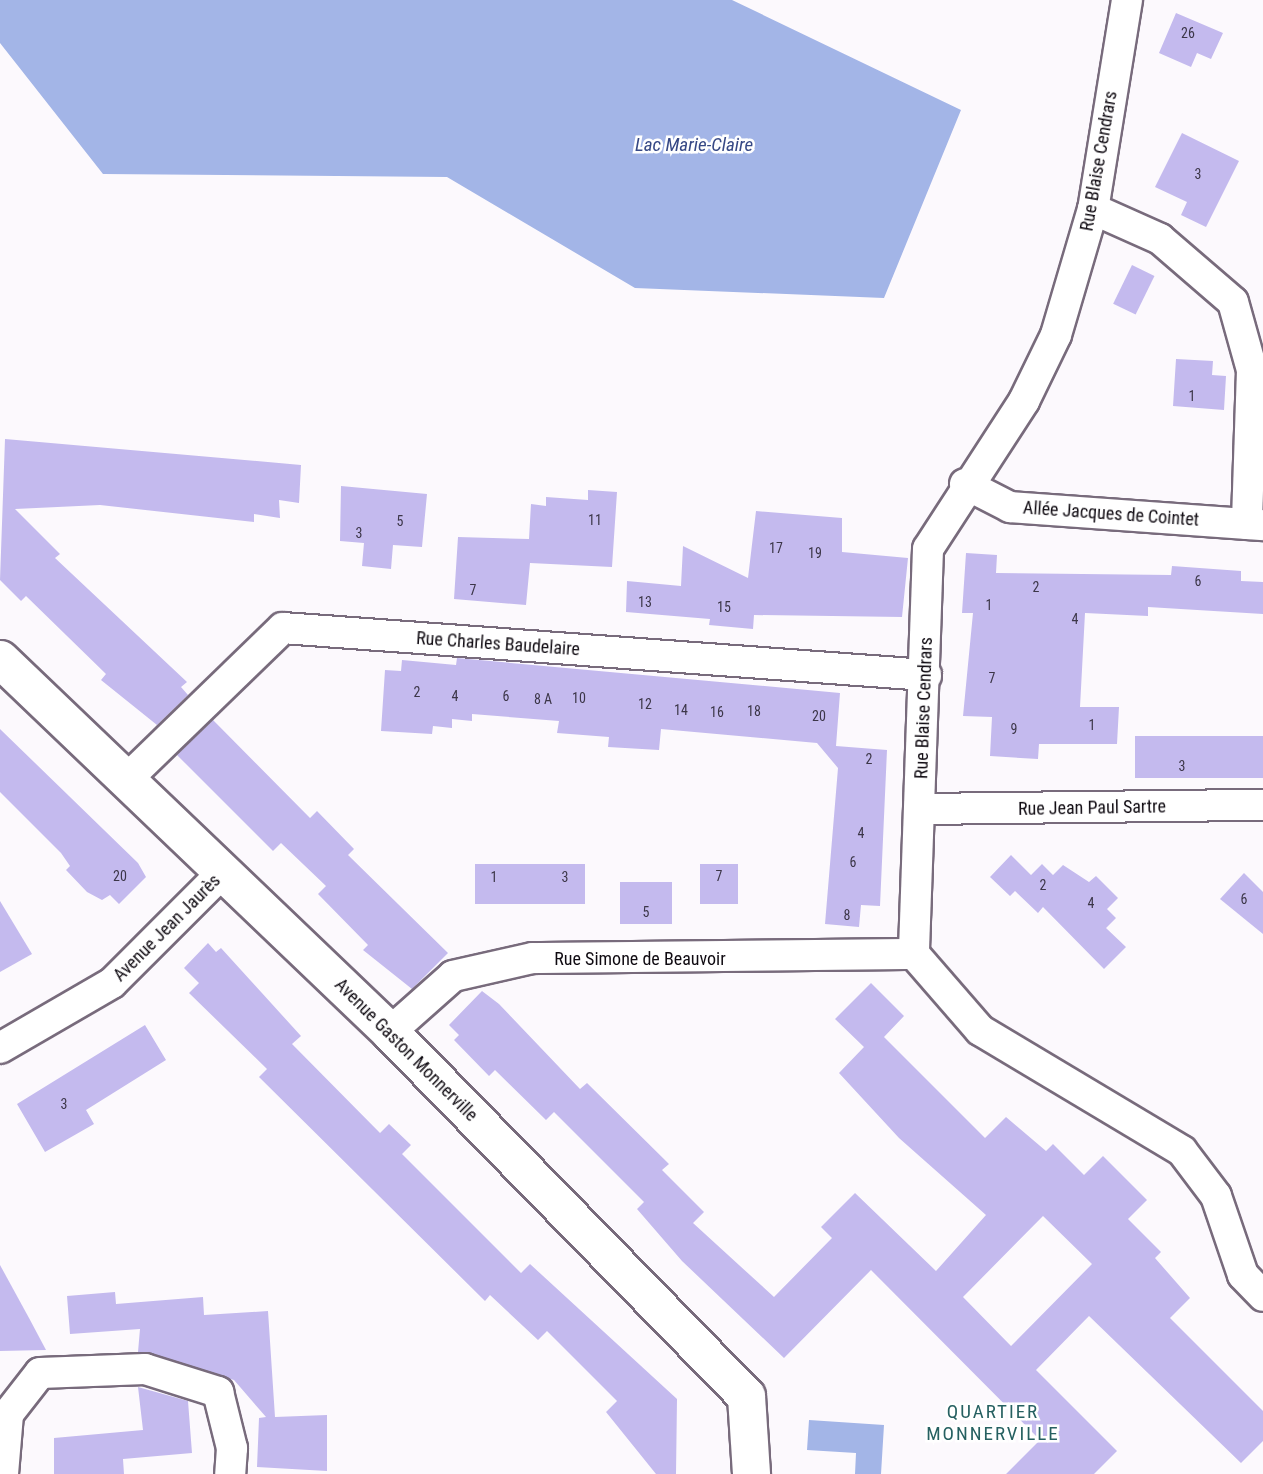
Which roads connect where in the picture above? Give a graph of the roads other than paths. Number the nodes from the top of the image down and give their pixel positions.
1 (1127, 0) edge
2 (1093, 209) junction
3 (965, 484) junction
4 (1255, 524) edge
5 (0, 659) edge
6 (926, 675) junction
7 (129, 777) junction
8 (1263, 805) edge
9 (921, 809) junction
10 (224, 871) junction
11 (914, 954) junction
12 (390, 1032) junction
13 (0, 1048) edge
14 (1263, 1296) edge
15 (3, 1474) edge
16 (230, 1474) edge
17 (751, 1474) edge

1 - 2 street, Rue Blaise Cendrars
2 - 3 street, Rue Blaise Cendrars
2 - 4 street
3 - 4 street, Allée Jacques de Cointet
3 - 6 street, Rue Blaise Cendrars
5 - 7 street, Avenue Gaston Monnerville
6 - 7 street, Rue Charles Baudelaire
6 - 9 street, Rue Blaise Cendrars
7 - 10 street, Avenue Gaston Monnerville
8 - 9 street, Rue Jean Paul Sartre
9 - 11 street, Rue Blaise Cendrars
10 - 12 street, Avenue Gaston Monnerville
10 - 13 street, Avenue Jean Jaurès
11 - 12 street, Rue Simone de Beauvoir
11 - 14 street
12 - 17 street, Avenue Gaston Monnerville
15 - 16 street

